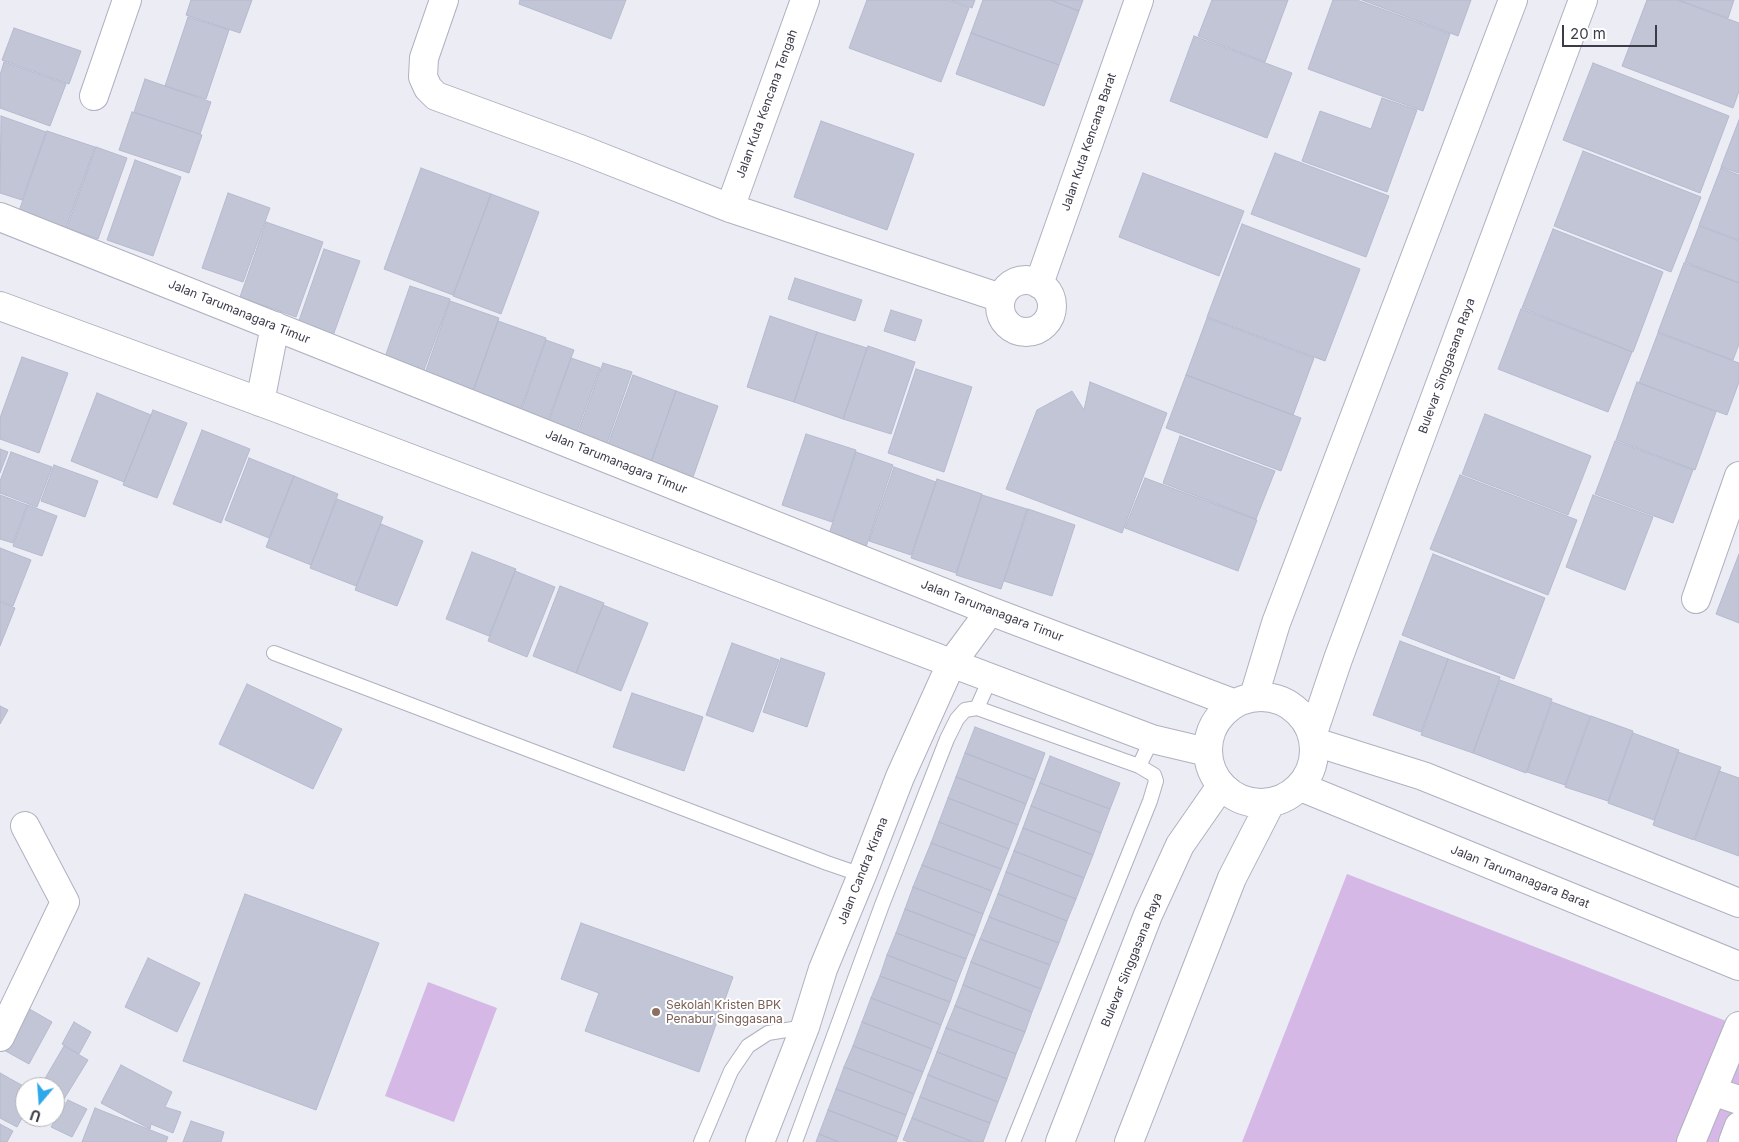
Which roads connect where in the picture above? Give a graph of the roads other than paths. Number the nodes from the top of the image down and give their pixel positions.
1 (127, 0) edge
2 (444, 0) edge
3 (805, 0) edge
4 (1139, 0) edge
5 (1513, 0) edge
6 (1582, 0) edge
7 (94, 96) dead end
8 (730, 208) junction
9 (0, 217) edge
10 (1039, 284) junction
11 (1001, 298) junction
12 (0, 306) edge
13 (276, 326) junction
14 (260, 402) junction
15 (1739, 476) edge
16 (1696, 598) dead end
17 (990, 611) junction
18 (274, 652) dead end
19 (951, 664) junction
20 (990, 679) junction
21 (1243, 699) junction
22 (977, 708) junction
23 (1314, 738) junction
24 (1152, 739) junction
25 (1207, 752) junction
26 (1139, 766) junction
27 (1220, 786) junction
28 (1300, 787) junction
29 (1270, 804) junction
30 (25, 826) dead end
31 (862, 875) junction
32 (1739, 903) edge
33 (1739, 966) edge
34 (1739, 1026) edge
35 (805, 1027) junction
36 (0, 1036) edge
37 (1712, 1091) junction
38 (1739, 1100) edge
39 (1739, 1126) edge
40 (700, 1142) edge
41 (760, 1142) edge
42 (795, 1142) edge
43 (1013, 1142) edge
44 (1060, 1142) edge
45 (1129, 1142) edge
46 (1691, 1142) edge
47 (1733, 1142) edge

1 - 7 street
2 - 8 street
3 - 8 street, Jalan Kuta Kencana Tengah
4 - 10 street, Jalan Kuta Kencana Barat
5 - 21 street
6 - 23 street, Bulevar Singgasana Raya
8 - 11 street
9 - 13 street, Jalan Tarumanagara Timur
10 - 11 street
10 - 11 street
12 - 14 street
13 - 14 street
13 - 17 street, Jalan Tarumanagara Timur
14 - 19 street
15 - 16 street
17 - 19 street, Jalan Candra Kirana
17 - 21 street, Jalan Tarumanagara Timur
18 - 31 lane
19 - 20 street
19 - 31 street, Jalan Candra Kirana
20 - 22 lane
20 - 24 street
21 - 23 street
21 - 25 street
22 - 26 lane
22 - 42 lane
23 - 28 street
23 - 32 street
24 - 25 street
24 - 26 lane
25 - 27 street
26 - 43 lane
27 - 29 street
27 - 44 street, Bulevar Singgasana Raya
28 - 29 street
28 - 33 street, Jalan Tarumanagara Barat
29 - 45 street
30 - 36 street
31 - 35 street, Jalan Candra Kirana
34 - 37 street
35 - 40 lane
35 - 41 street, Jalan Candra Kirana
37 - 38 street
37 - 46 street
39 - 47 street

